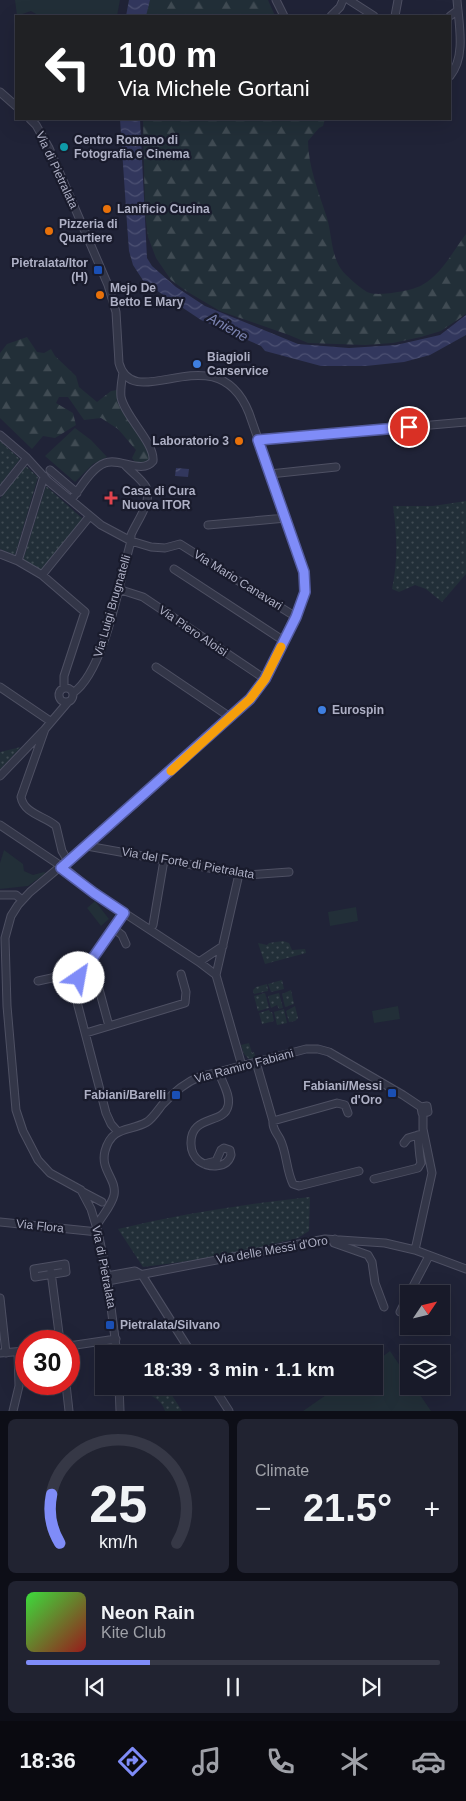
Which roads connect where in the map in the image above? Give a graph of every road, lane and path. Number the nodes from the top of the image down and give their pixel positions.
1 (276, 0) edge
2 (343, 0) edge
3 (349, 0) edge
4 (398, 0) edge
5 (457, 0) edge
6 (458, 10) junction
7 (284, 15) edge
8 (332, 15) edge
9 (372, 15) edge
10 (395, 15) edge
11 (451, 15) edge
12 (464, 55) edge
13 (451, 75) edge
14 (3, 95) edge
15 (15, 105) edge
16 (31, 120) edge
17 (123, 372) junction
18 (466, 422) edge
19 (0, 435) edge
20 (258, 440) junction
21 (27, 458) junction
22 (124, 464) junction
23 (336, 467) dead end
24 (50, 470) dead end
25 (270, 474) junction
26 (44, 476) junction
27 (0, 492) edge
28 (76, 493) junction
29 (70, 500) junction
30 (90, 517) junction
31 (286, 518) junction
32 (208, 525) dead end
33 (131, 541) junction
34 (0, 554) edge
35 (18, 561) junction
36 (174, 569) dead end
37 (42, 576) junction
38 (118, 589) junction
39 (296, 617) junction
40 (284, 641) junction
41 (156, 667) dead end
42 (265, 679) junction
43 (0, 687) edge
44 (64, 688) junction
45 (73, 693) junction
46 (59, 699) junction
47 (68, 702) junction
48 (230, 718) junction
49 (51, 720) junction
50 (45, 729) junction
51 (0, 776) edge
52 (0, 825) edge
53 (87, 846) junction
54 (164, 860) junction
55 (68, 861) junction
56 (61, 868) junction
57 (289, 872) dead end
58 (239, 874) junction
59 (0, 895) edge
60 (22, 900) junction
61 (124, 913) junction
62 (153, 925) dead end
63 (113, 928) junction
64 (126, 944) dead end
65 (223, 946) junction
66 (199, 962) junction
67 (98, 970) dead end
68 (84, 971) junction
69 (181, 974) dead end
70 (216, 975) junction
71 (38, 981) dead end
72 (109, 1026) junction
73 (86, 1033) junction
74 (256, 1062) junction
75 (242, 1066) junction
76 (219, 1072) junction
77 (348, 1113) dead end
78 (273, 1121) junction
79 (118, 1132) junction
80 (421, 1135) junction
81 (404, 1142) dead end
82 (204, 1164) dead end
83 (359, 1171) dead end
84 (374, 1178) dead end
85 (80, 1190) junction
86 (102, 1202) junction
87 (111, 1202) junction
88 (91, 1209) junction
89 (0, 1222) edge
90 (97, 1225) junction
91 (80, 1230) junction
92 (335, 1239) junction
93 (415, 1250) junction
94 (429, 1256) junction
95 (50, 1266) junction
96 (466, 1269) edge
97 (51, 1274) junction
98 (142, 1275) junction
99 (108, 1278) junction
100 (414, 1285) edge
101 (0, 1298) edge
102 (384, 1307) dead end
103 (59, 1330) edge
104 (116, 1339) junction
105 (80, 1344) edge
106 (116, 1345) edge
107 (186, 1345) edge
108 (3, 1353) edge
109 (17, 1395) edge
110 (67, 1395) edge
111 (119, 1395) edge
112 (219, 1395) edge
113 (14, 1411) edge
114 (69, 1411) edge
115 (120, 1411) edge
116 (229, 1411) edge

1 - 7 street
2 - 8 street
3 - 9 street
4 - 10 street
5 - 6 street
6 - 11 street
6 - 12 street
12 - 13 street
14 - 15 street
16 - 17 street, Via di Pietralata
17 - 20 street, Via di Pietralata
17 - 22 street
18 - 20 street
19 - 21 street
20 - 25 street, Via di Pietralata
21 - 26 street
21 - 27 street
22 - 28 street
22 - 33 street, Via Luigi Brugnatelli
23 - 25 street
24 - 28 street
25 - 31 street, Via di Pietralata
26 - 29 street
26 - 35 street
28 - 29 street
29 - 30 street
30 - 33 street
30 - 37 street
31 - 32 street
31 - 39 street, Via di Pietralata
33 - 38 street, Via Luigi Brugnatelli
33 - 39 street, Via Mario Canavari
34 - 35 street
35 - 37 street
36 - 40 street
37 - 44 street
38 - 42 street, Via Piero Aloisi
38 - 45 street, Via Luigi Brugnatelli
39 - 40 street, Via di Pietralata
40 - 42 street, Via di Pietralata
41 - 48 street
42 - 48 street, Via di Pietralata
43 - 49 street
44 - 45 street
44 - 46 street
45 - 47 street
46 - 47 street
46 - 49 street
47 - 49 street
48 - 53 street, Via di Pietralata
49 - 50 street
50 - 51 street
50 - 55 street
52 - 56 street
53 - 54 street, Via del Forte di Pietralata
53 - 55 street, Via di Pietralata
54 - 58 street, Via del Forte di Pietralata
54 - 62 street
55 - 56 street, Via di Pietralata
56 - 60 street, Via di Pietralata
56 - 61 street
57 - 58 street, Via del Forte di Pietralata
58 - 65 street
59 - 60 street
60 - 85 street, Via di Pietralata
61 - 63 street
61 - 66 street
63 - 64 street
63 - 68 street
65 - 66 street
65 - 70 street
66 - 70 street
67 - 72 street
68 - 71 street
68 - 73 street
69 - 72 street
70 - 75 street
72 - 73 street
73 - 79 street
74 - 75 street, Via Ramiro Fabiani
74 - 78 street
74 - 80 street, Via Ramiro Fabiani
75 - 76 street, Via Ramiro Fabiani
76 - 79 street, Via Ramiro Fabiani
76 - 82 street
77 - 78 street
78 - 83 street
79 - 87 street
80 - 81 street
80 - 84 street
80 - 93 street, Via Ramiro Fabiani
85 - 86 street
85 - 88 street, Via di Pietralata
86 - 87 street
86 - 88 street
87 - 88 street
87 - 90 street
88 - 90 street, Via di Pietralata
89 - 91 street, Via Flora
90 - 91 street, Via Flora
90 - 91 street, Via Flora
90 - 99 street, Via di Pietralata
92 - 93 street, Via delle Messi d'Oro
92 - 98 street, Via delle Messi d'Oro
92 - 102 street
93 - 94 street, Via delle Messi d'Oro
94 - 96 street, Via delle Messi d'Oro
94 - 100 street
95 - 97 street
95 - 97 street
95 - 97 street
97 - 103 street
98 - 99 street, Via delle Messi d'Oro
98 - 107 street
99 - 104 street, Via di Pietralata
101 - 108 street
104 - 105 street
104 - 106 street, Via di Pietralata
109 - 113 street
110 - 114 street
111 - 115 street
112 - 116 street

